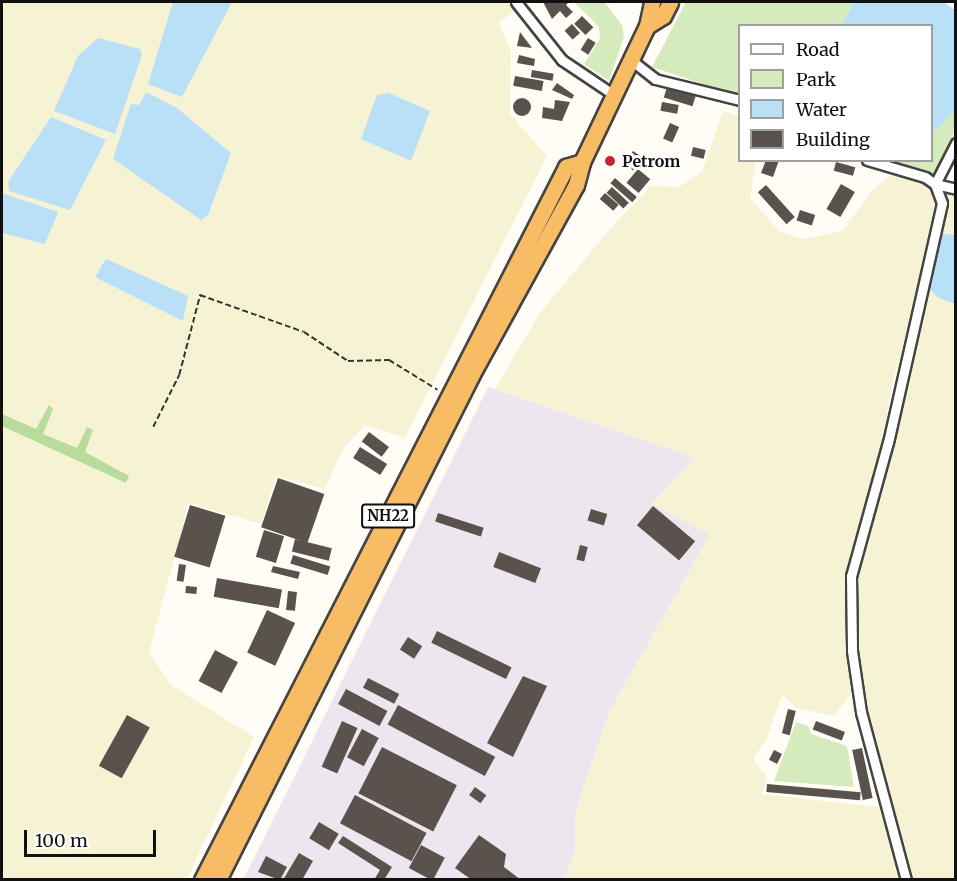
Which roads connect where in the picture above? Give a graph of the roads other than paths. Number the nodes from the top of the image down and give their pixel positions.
1 (516, 2) edge
2 (652, 2) edge
3 (670, 2) edge
4 (647, 26) junction
5 (631, 60) junction
6 (614, 95) junction
7 (738, 100) edge
8 (956, 143) edge
9 (582, 162) junction
10 (873, 162) edge
11 (935, 184) junction
12 (956, 189) edge
13 (202, 879) edge
14 (218, 879) edge
15 (906, 879) edge

1 - 6 street
2 - 4 highway, NH22
3 - 4 highway, NH22
4 - 5 highway, NH22
5 - 6 highway, NH22
5 - 7 street
6 - 9 highway, NH22
8 - 11 street
9 - 13 highway, NH22
9 - 14 highway, NH22
10 - 11 street
11 - 12 street
11 - 15 street

